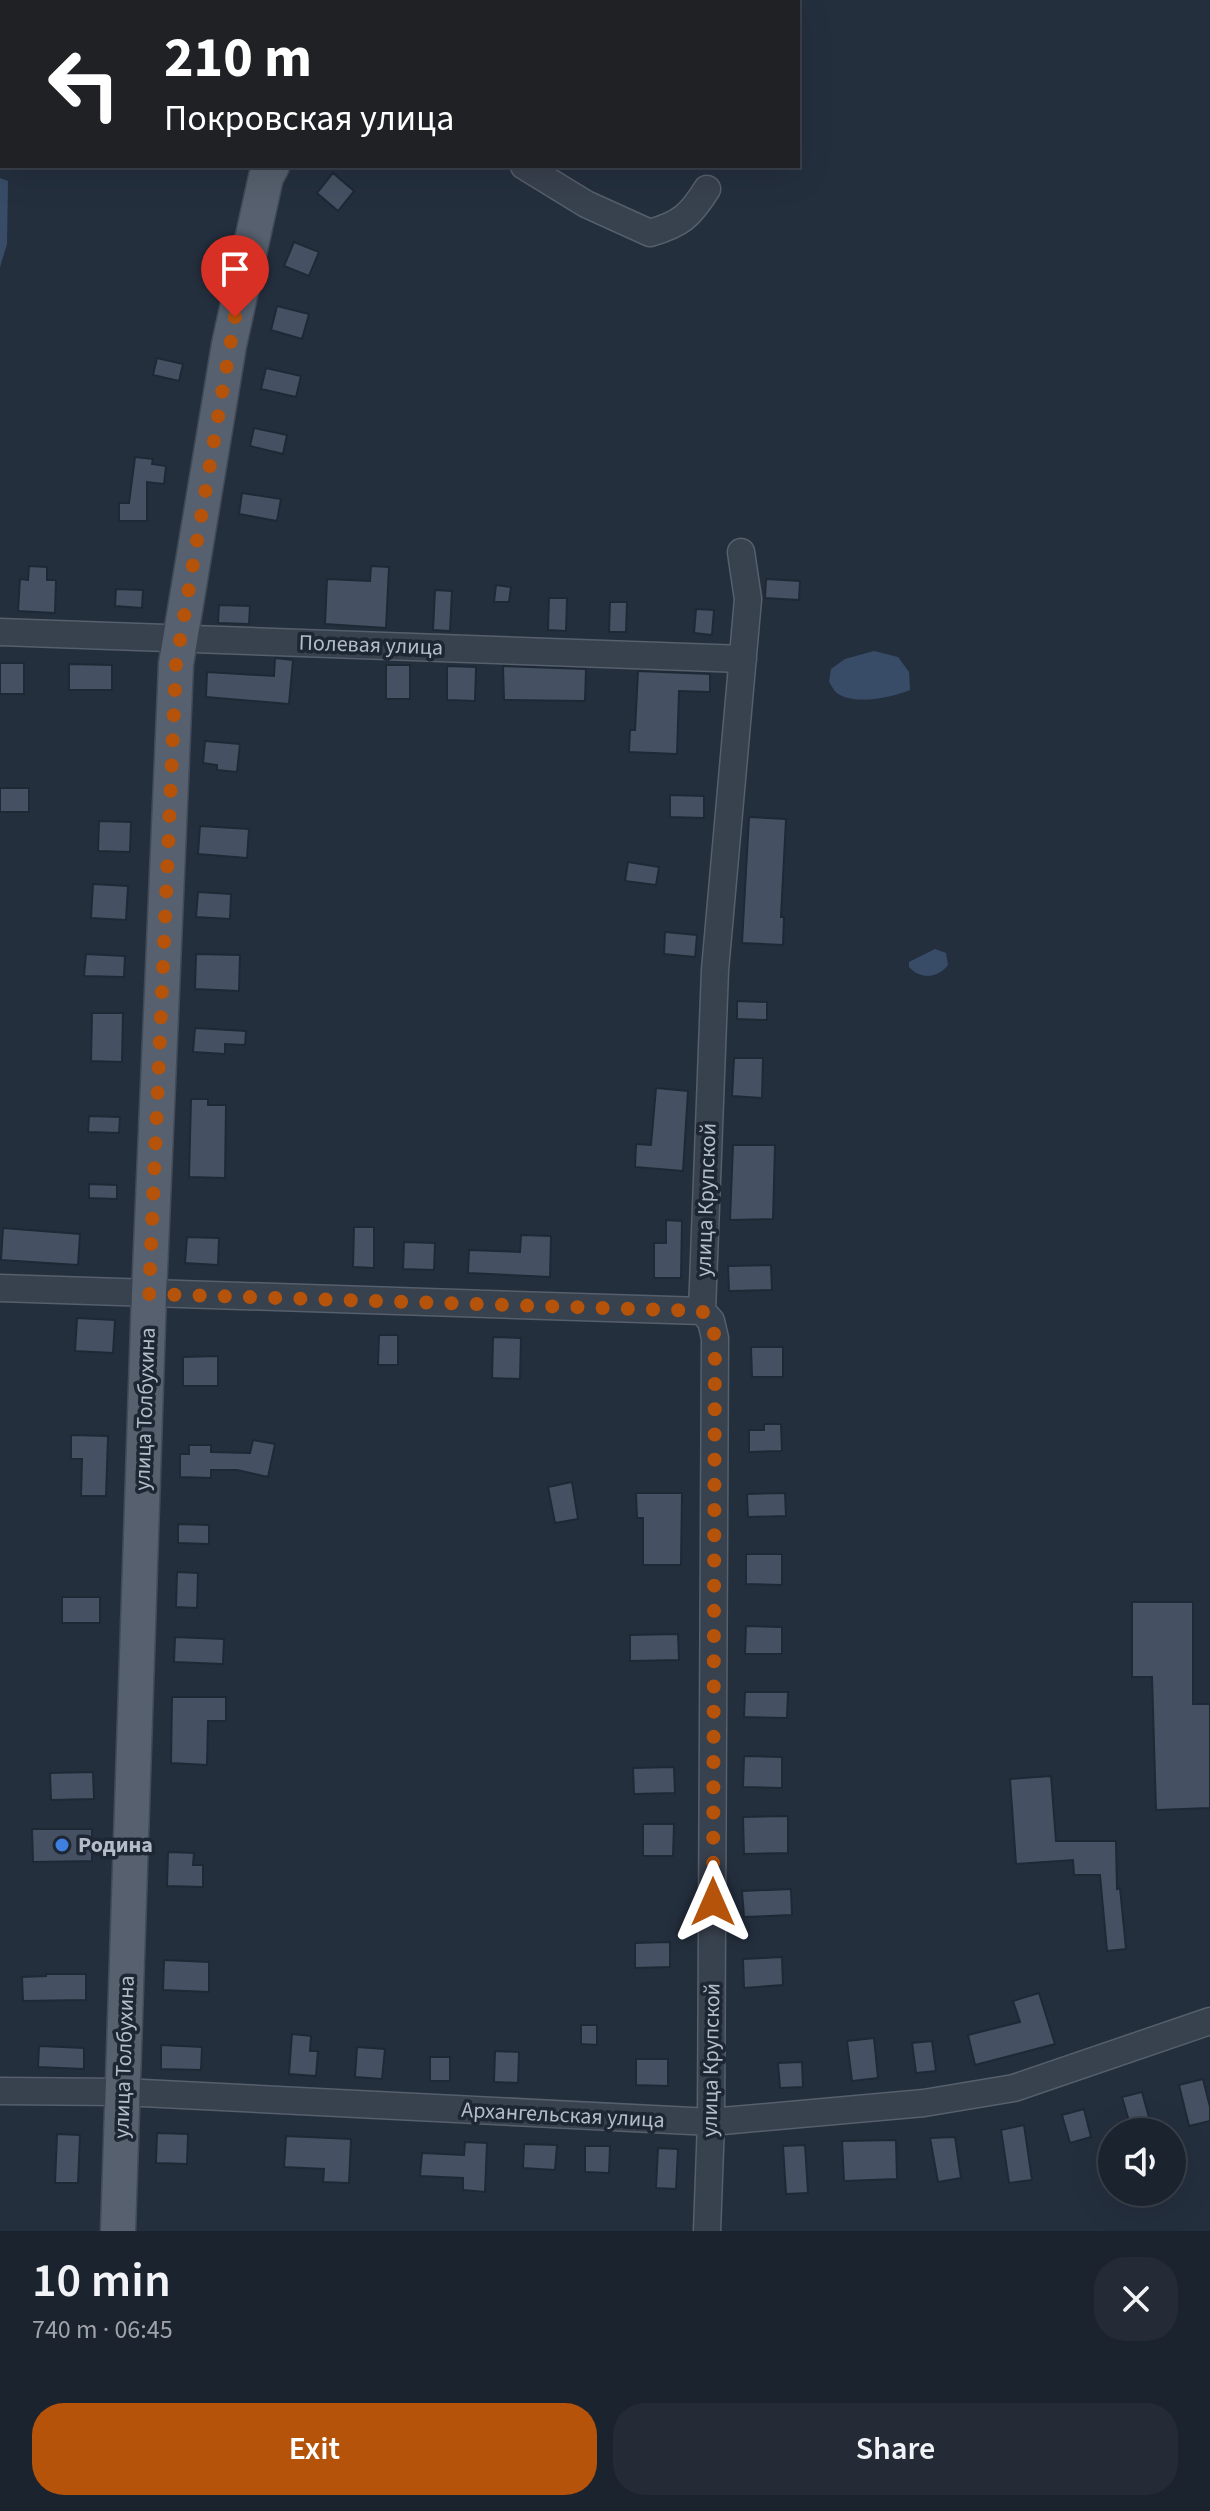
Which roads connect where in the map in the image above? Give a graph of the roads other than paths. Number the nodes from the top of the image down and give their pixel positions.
1 (527, 168) edge
2 (264, 170) edge
3 (707, 189) dead end
4 (741, 552) dead end
5 (0, 632) edge
6 (179, 639) junction
7 (743, 659) junction
8 (0, 1288) edge
9 (149, 1294) junction
10 (702, 1311) junction
11 (1210, 2021) edge
12 (0, 2091) edge
13 (123, 2092) junction
14 (711, 2122) junction
15 (118, 2231) edge
16 (707, 2231) edge

1 - 3 street
2 - 6 main road, улица Толбухина
4 - 7 street, улица Крупской
5 - 6 street, Полевая улица
6 - 7 street, Полевая улица
6 - 9 main road, улица Толбухина
7 - 10 street, улица Крупской
8 - 9 street
9 - 10 street
9 - 13 main road, улица Толбухина
10 - 14 street, улица Крупской
11 - 14 street, Архангельская улица
12 - 13 street, Архангельская улица
13 - 14 street, Архангельская улица
13 - 15 main road, улица Толбухина
14 - 16 street, улица Крупской

